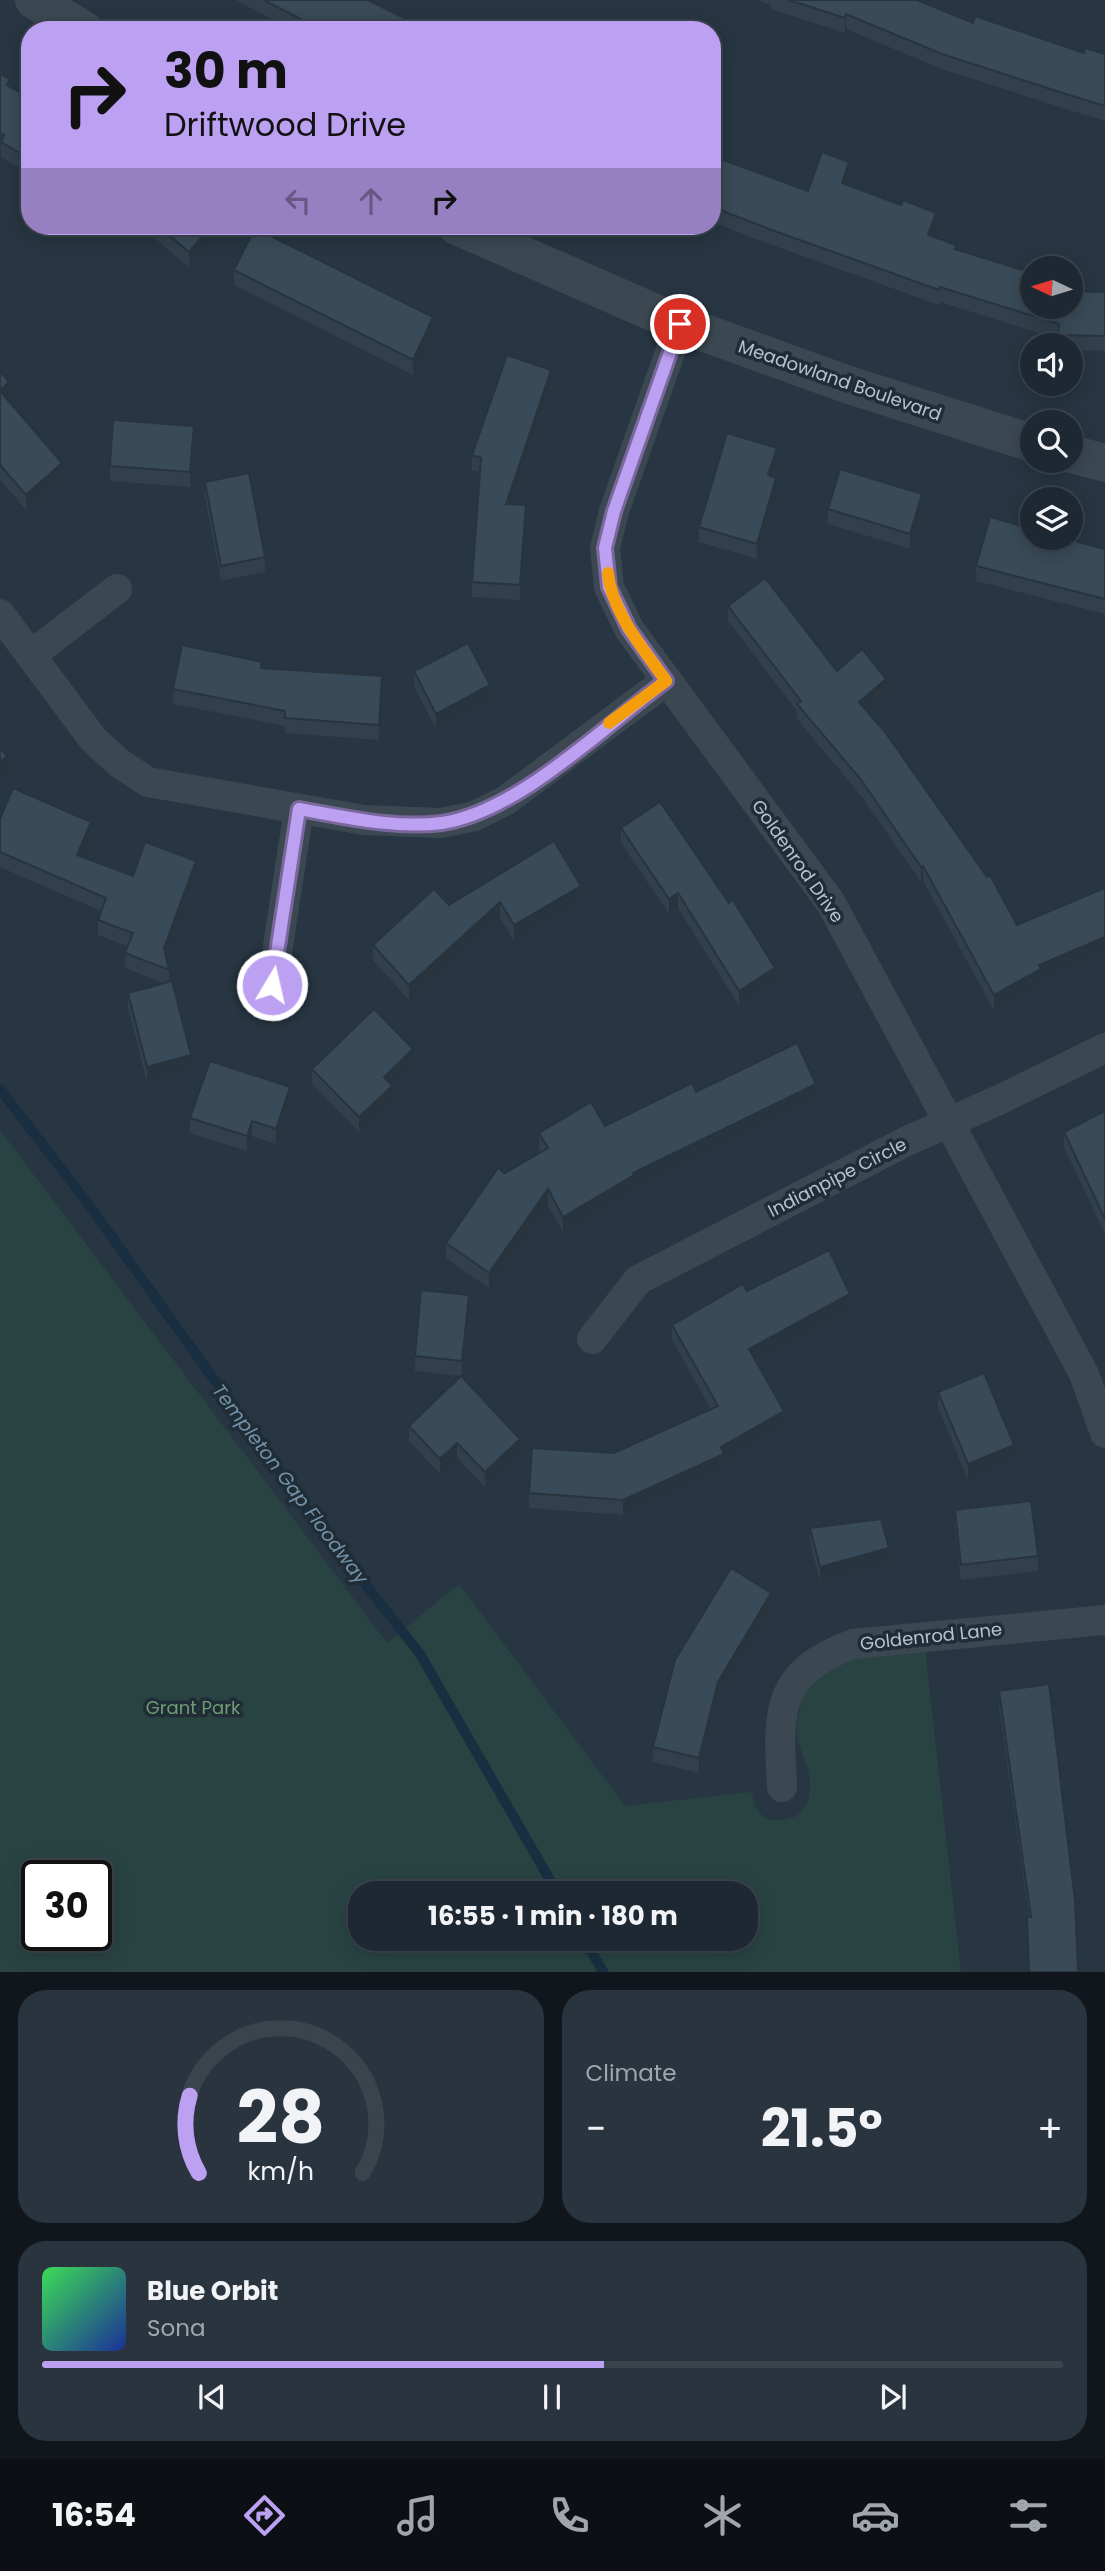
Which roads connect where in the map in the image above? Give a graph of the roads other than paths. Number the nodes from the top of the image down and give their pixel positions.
1 (34, 0) edge
2 (69, 21) edge
3 (477, 235) edge
4 (680, 324) junction
5 (1020, 439) edge
6 (1083, 457) edge
7 (1105, 463) edge
8 (117, 589) dead end
9 (0, 614) edge
10 (31, 655) junction
11 (666, 681) junction
12 (299, 809) junction
13 (272, 985) dead end
14 (1105, 1048) edge
15 (949, 1123) junction
16 (592, 1339) dead end
17 (1105, 1433) edge
18 (1105, 1619) edge
19 (782, 1787) dead end

1 - 2 street
3 - 4 street, Meadowland Boulevard
4 - 5 street, Meadowland Boulevard
4 - 11 street, Goldenrod Drive
6 - 7 street
8 - 10 street
9 - 10 street
10 - 12 street
11 - 12 street
11 - 15 street, Goldenrod Drive
12 - 13 street
14 - 15 street, Indianpipe Circle
15 - 16 street, Indianpipe Circle
15 - 17 street, Goldenrod Drive
18 - 19 street, Goldenrod Lane

